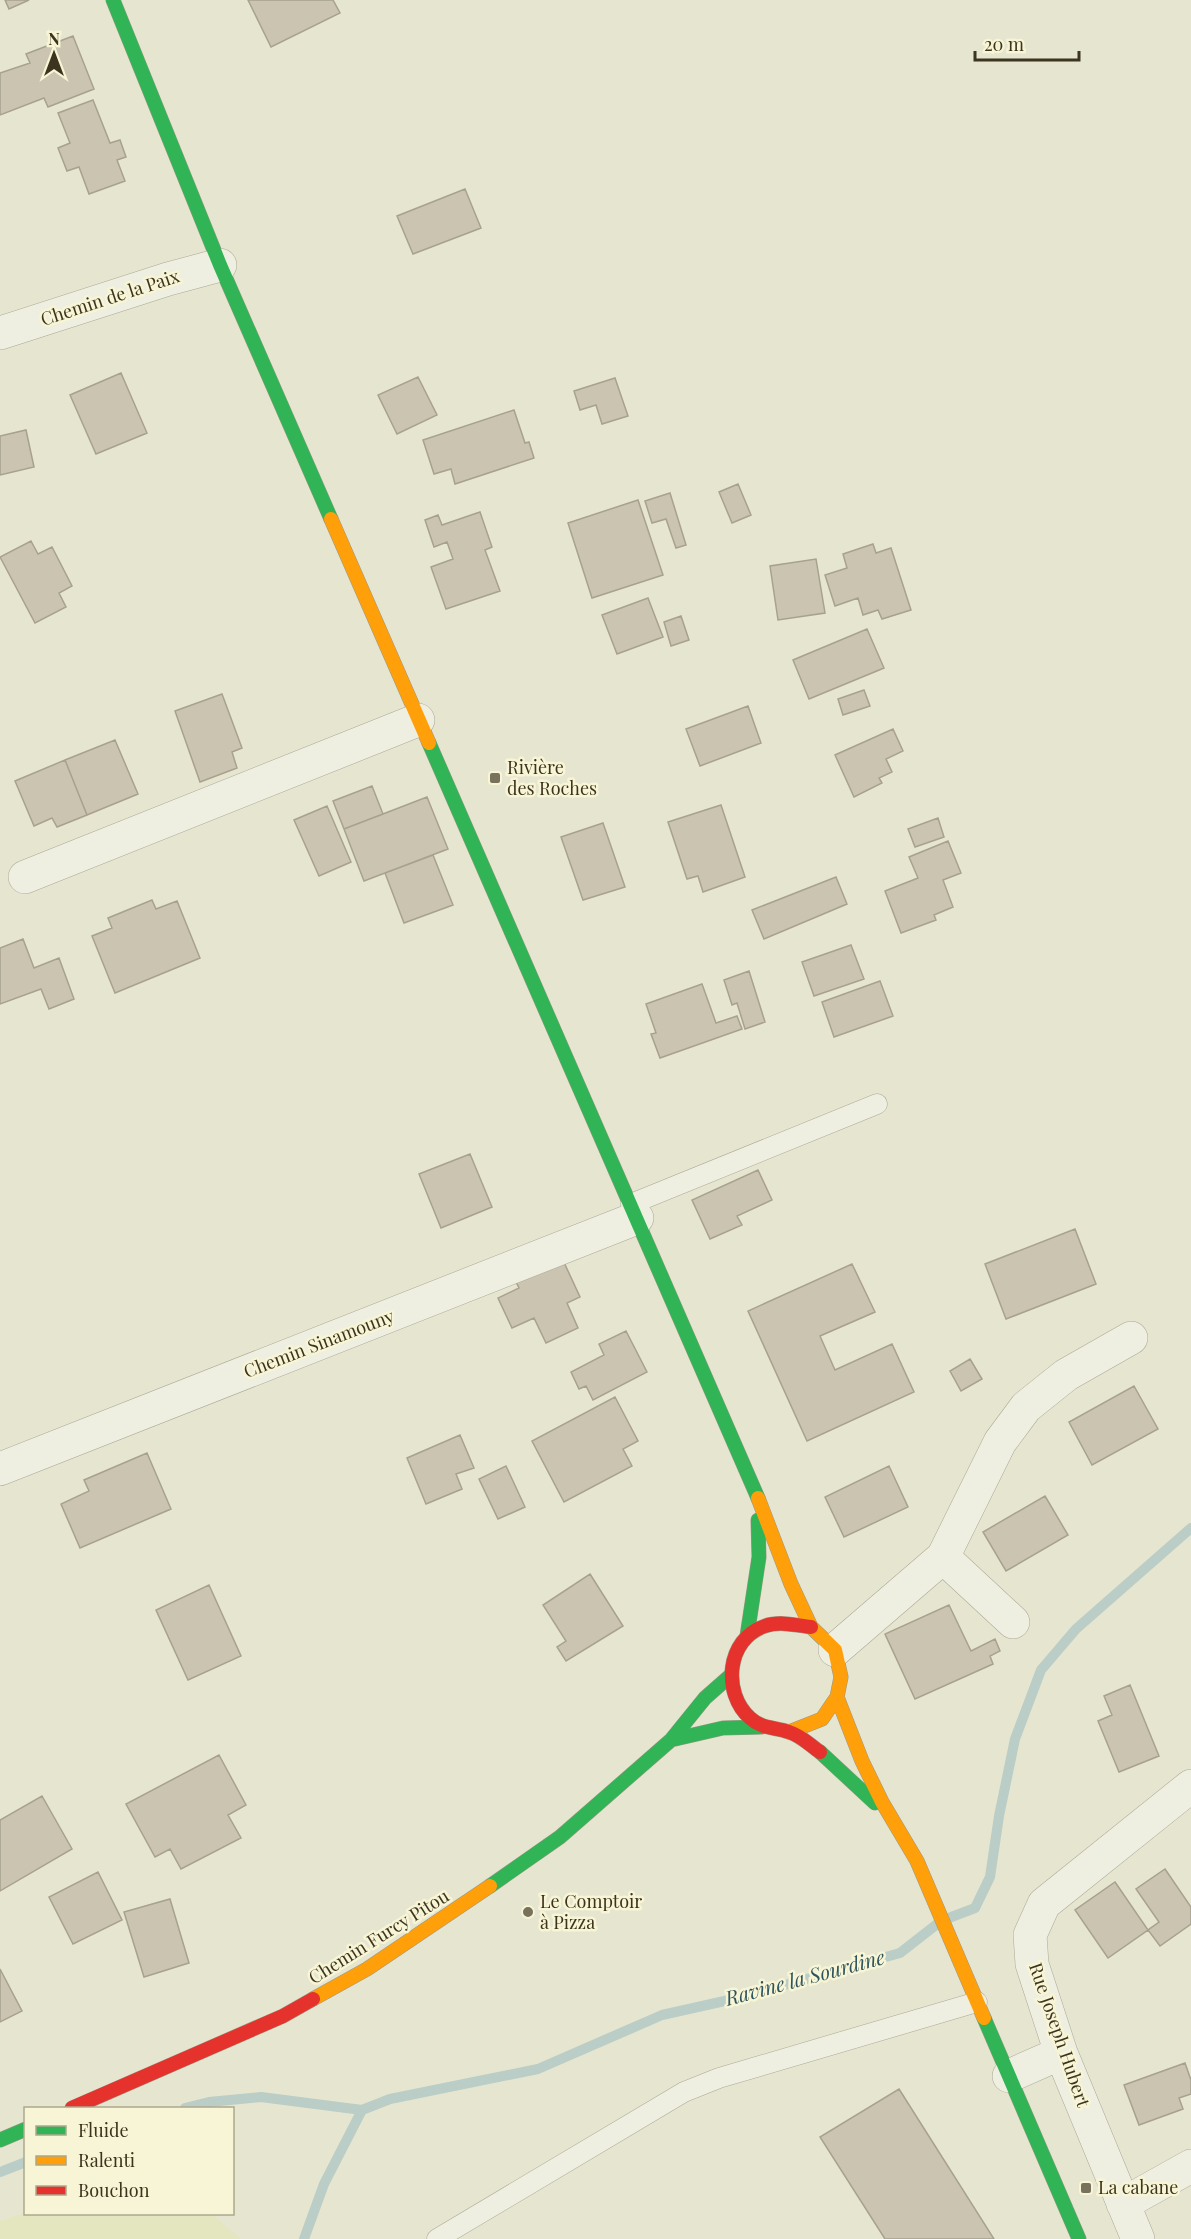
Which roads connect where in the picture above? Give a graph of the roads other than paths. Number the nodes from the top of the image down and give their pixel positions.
1 (113, 0) edge
2 (220, 265) junction
3 (0, 333) edge
4 (418, 720) junction
5 (26, 877) dead end
6 (877, 1104) dead end
7 (634, 1211) junction
8 (1131, 1338) dead end
9 (0, 1469) edge
10 (757, 1497) junction
11 (943, 1557) junction
12 (1013, 1622) dead end
13 (811, 1627) junction
14 (747, 1636) junction
15 (835, 1650) junction
16 (730, 1676) junction
17 (837, 1697) junction
18 (762, 1726) junction
19 (789, 1732) junction
20 (671, 1740) junction
21 (1191, 1786) edge
22 (887, 1815) junction
23 (977, 2002) junction
24 (1061, 2053) junction
25 (1009, 2076) junction
26 (77, 2107) edge
27 (24, 2130) edge
28 (0, 2140) edge
29 (1191, 2166) edge
30 (1123, 2204) junction
31 (437, 2239) edge
32 (1079, 2239) edge
33 (1138, 2239) edge

1 - 2 main road
2 - 3 street, Chemin de la Paix
2 - 4 main road
4 - 5 street
4 - 7 main road
6 - 7 lane
7 - 9 street, Chemin Sinamouny
7 - 10 main road
8 - 11 street
10 - 13 main road
10 - 14 main road
11 - 12 street
11 - 15 street
13 - 14 main road
13 - 15 main road
14 - 16 main road
15 - 17 main road
16 - 18 main road
16 - 20 main road, Chemin Furcy Pitou
17 - 19 main road
17 - 22 main road
18 - 19 main road
18 - 20 main road, Chemin Furcy Pitou
19 - 22 main road
20 - 26 main road, Chemin Furcy Pitou
21 - 24 street, Rue Joseph Hubert
22 - 23 main road
23 - 25 main road
23 - 31 lane
24 - 25 street
24 - 30 street, Rue Joseph Hubert
25 - 32 main road
27 - 28 main road
29 - 30 street
30 - 33 street, Rue Joseph Hubert

